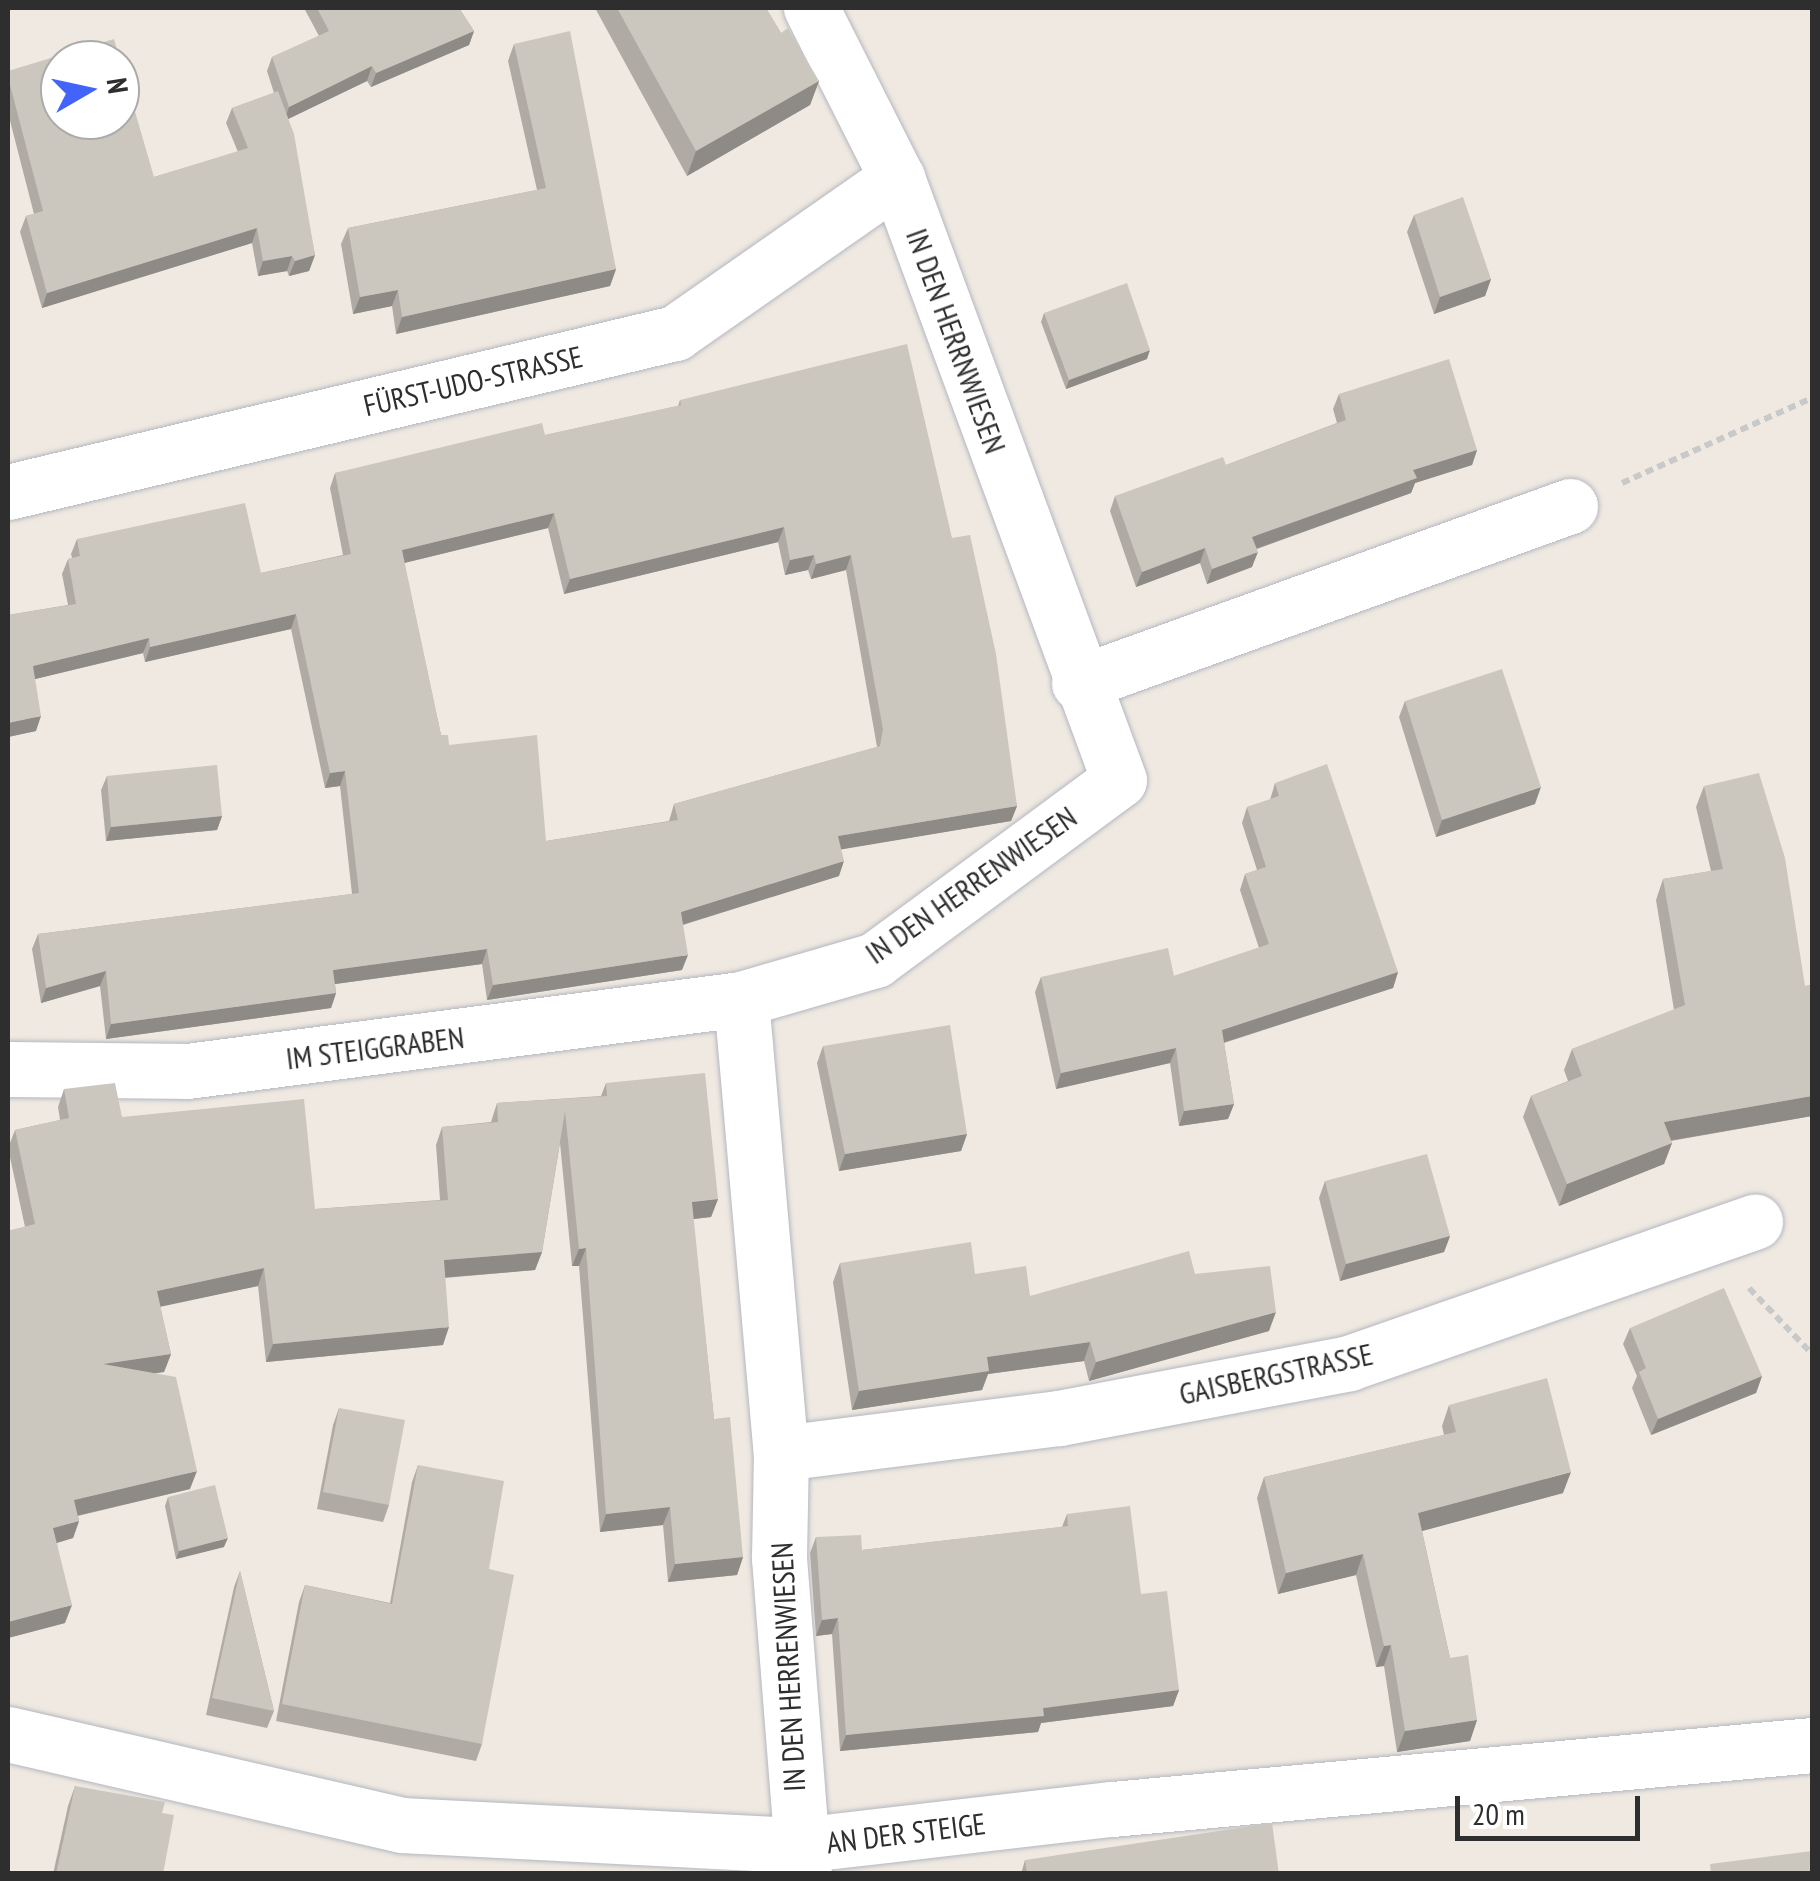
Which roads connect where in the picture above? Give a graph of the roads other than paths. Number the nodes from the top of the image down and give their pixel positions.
1 (811, 8) edge
2 (897, 178) junction
3 (8, 492) edge
4 (1570, 506) road end
5 (1079, 683) junction
6 (741, 999) junction
7 (8, 1070) edge
8 (1755, 1222) dead end
9 (781, 1454) junction
10 (8, 1734) edge
11 (1812, 1745) edge
12 (802, 1859) edge

1 - 2 street, IN DEN HERRNWIESEN
2 - 3 street, FÜRST-UDO-STRASSE
2 - 5 street, IN DEN HERRNWIESEN
4 - 5 street
5 - 6 street, IN DEN HERRENWIESEN
6 - 7 street, IM STEIGGRABEN
6 - 9 street, IN DEN HERRENWIESEN
8 - 9 street, GAISBERGSTRASSE
9 - 12 street, IN DEN HERRENWIESEN
10 - 12 street, AN DER STEIGE
11 - 12 street, AN DER STEIGE

